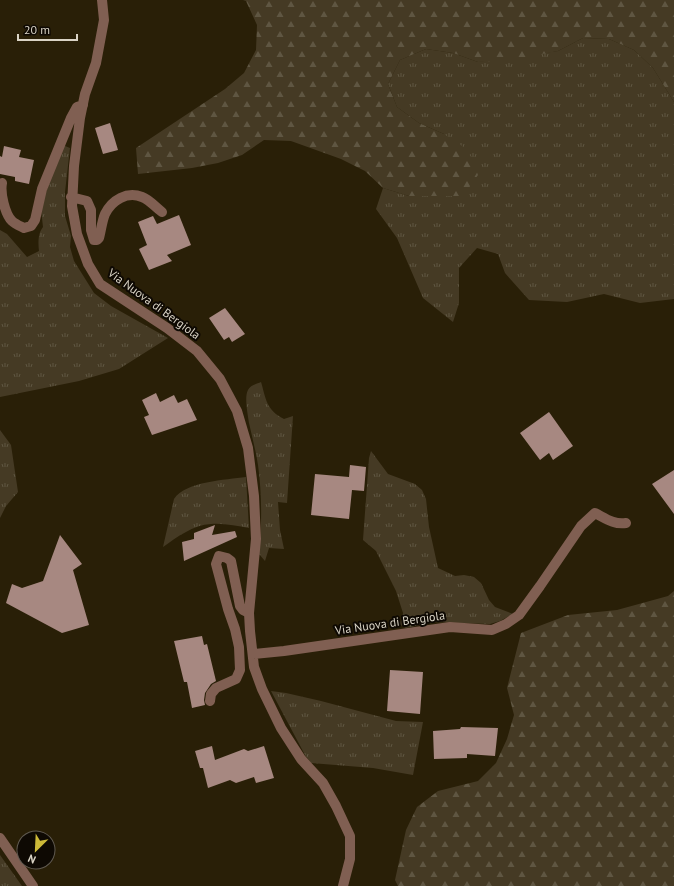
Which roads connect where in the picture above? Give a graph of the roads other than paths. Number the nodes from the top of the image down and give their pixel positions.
1 (102, 0) edge
2 (83, 105) junction
3 (2, 183) dead end
4 (72, 197) junction
5 (0, 212) edge
6 (162, 212) dead end
7 (11, 220) junction
8 (626, 523) dead end
9 (250, 613) junction
10 (253, 654) junction
11 (210, 701) dead end
12 (0, 838) edge
13 (33, 886) edge
14 (343, 886) edge

1 - 2 street, Via Nuova di Bergiola
2 - 4 street, Via Nuova di Bergiola
2 - 7 street
3 - 7 street
4 - 6 street
4 - 9 street, Via Nuova di Bergiola
5 - 7 street
8 - 10 street, Via Nuova di Bergiola
9 - 10 street, Via Nuova di Bergiola
9 - 11 street
10 - 14 street, Via Nuova di Bergiola
12 - 13 street

